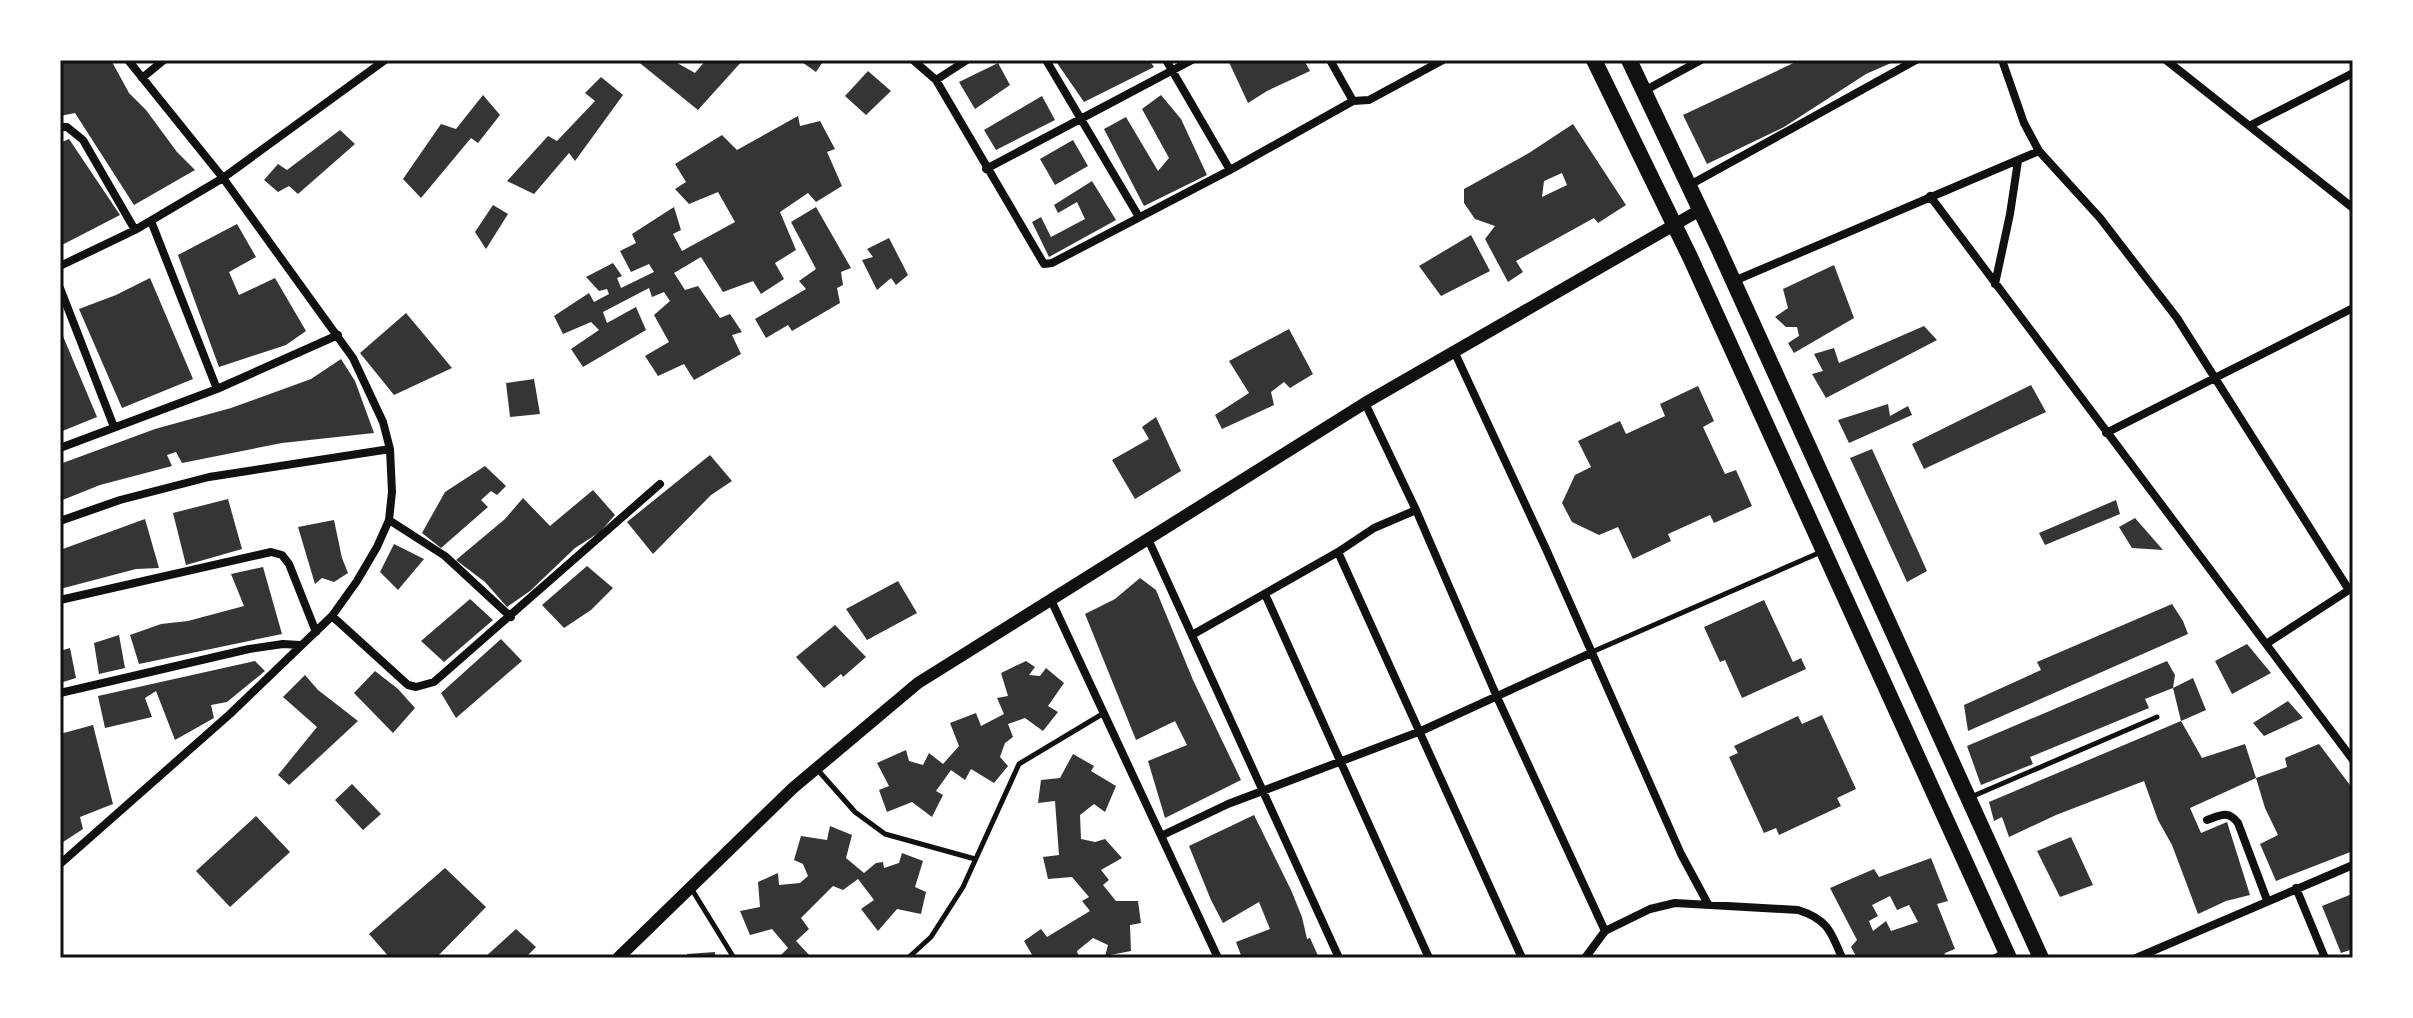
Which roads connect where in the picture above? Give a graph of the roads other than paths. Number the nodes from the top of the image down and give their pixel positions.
1 (128, 60) edge
2 (164, 60) edge
3 (913, 60) edge
4 (967, 60) edge
5 (1046, 60) edge
6 (1166, 60) edge
7 (1192, 60) edge
8 (1330, 60) edge
9 (1443, 60) edge
10 (1594, 60) edge
11 (1629, 60) edge
12 (1701, 60) edge
13 (1916, 60) edge
14 (2002, 60) edge
15 (2166, 60) edge
16 (379, 62) edge
17 (1172, 72) junction
18 (2353, 73) edge
19 (142, 78) junction
20 (936, 80) junction
21 (1644, 91) junction
22 (1353, 101) junction
23 (1081, 117) junction
24 (2251, 125) junction
25 (60, 127) edge
26 (2039, 151) junction
27 (2018, 161) junction
28 (986, 169) junction
29 (1230, 170) junction
30 (223, 178) junction
31 (1687, 187) junction
32 (1930, 196) junction
33 (2353, 208) edge
34 (1700, 210) junction
35 (1139, 217) junction
36 (151, 221) junction
37 (1673, 224) junction
38 (135, 230) junction
39 (60, 266) edge
40 (1734, 282) junction
41 (1995, 284) junction
42 (60, 288) edge
43 (2353, 308) edge
44 (338, 335) junction
45 (1454, 351) junction
46 (2217, 378) junction
47 (217, 389) junction
48 (1365, 403) junction
49 (114, 427) junction
50 (2106, 433) junction
51 (60, 448) edge
52 (390, 449) junction
53 (660, 484) dead end
54 (1416, 510) junction
55 (389, 520) junction
56 (60, 521) edge
57 (1148, 539) junction
58 (1825, 550) junction
59 (1338, 552) junction
60 (2351, 588) edge
61 (1265, 594) junction
62 (60, 600) edge
63 (1051, 600) junction
64 (332, 616) junction
65 (511, 617) junction
66 (316, 632) junction
67 (1192, 635) junction
68 (2266, 644) junction
69 (300, 645) junction
70 (1591, 653) junction
71 (60, 693) edge
72 (1497, 697) junction
73 (1105, 713) junction
74 (2157, 717) dead end
75 (1421, 731) junction
76 (2353, 760) edge
77 (1341, 762) junction
78 (815, 767) junction
79 (1265, 792) junction
80 (1969, 798) junction
81 (2207, 820) dead end
82 (1163, 835) junction
83 (975, 859) junction
84 (60, 864) edge
85 (2353, 865) edge
86 (691, 888) junction
87 (2296, 888) junction
88 (2267, 900) junction
89 (1708, 904) junction
90 (1605, 931) junction
91 (2004, 956) edge
92 (618, 958) edge
93 (734, 958) edge
94 (908, 958) edge
95 (1218, 958) edge
96 (1339, 958) edge
97 (1429, 958) edge
98 (1522, 958) edge
99 (1585, 958) edge
100 (1842, 958) edge
101 (2041, 958) edge
102 (2136, 958) edge
103 (2325, 958) edge

1 - 19 street
2 - 19 street
3 - 20 street
4 - 20 street
5 - 23 street
6 - 17 street
7 - 17 street
8 - 22 street
9 - 22 street
10 - 37 main road
11 - 21 main road
12 - 21 street
13 - 31 street
14 - 26 street
15 - 24 street
16 - 30 street
17 - 23 street
17 - 29 street
18 - 24 street
19 - 30 street
20 - 28 street
21 - 31 main road
22 - 29 street
23 - 28 street
23 - 35 street
24 - 33 street
25 - 38 street
26 - 27 street
26 - 46 street
27 - 32 street
27 - 41 street
28 - 35 street
29 - 35 street
30 - 36 street
30 - 44 street
31 - 34 main road
32 - 40 street
32 - 41 street
34 - 37 street
34 - 40 main road
36 - 38 street
36 - 47 street
37 - 45 street
37 - 58 main road
38 - 39 street
40 - 80 main road
41 - 50 street
42 - 49 street
43 - 46 street
44 - 47 street
44 - 52 street
45 - 48 street
45 - 70 street
46 - 50 street
46 - 60 street
47 - 49 street
48 - 54 street
48 - 57 street
49 - 51 street
50 - 68 street
52 - 55 street
52 - 56 street
53 - 65 street
54 - 59 street
54 - 72 street
55 - 64 street
55 - 65 street
57 - 63 street
57 - 67 street
58 - 70 lane
58 - 91 main road
59 - 61 street
59 - 75 street
60 - 68 street
61 - 67 street
61 - 77 street
62 - 66 street
63 - 73 street
63 - 78 street
64 - 65 street
64 - 66 street
66 - 69 street
67 - 79 street
68 - 76 street
69 - 71 street
69 - 84 street
70 - 72 street
70 - 89 street
72 - 75 street
72 - 90 street
73 - 82 street
73 - 83 lane
74 - 80 lane
75 - 77 street
75 - 98 street
77 - 79 street
77 - 97 street
78 - 83 lane
78 - 86 street
79 - 82 street
79 - 96 street
80 - 101 main road
81 - 88 street
82 - 95 street
83 - 94 lane
85 - 87 street
86 - 92 street
86 - 93 lane
87 - 88 street
87 - 103 street
88 - 102 street
89 - 90 street
89 - 100 street
90 - 99 street

